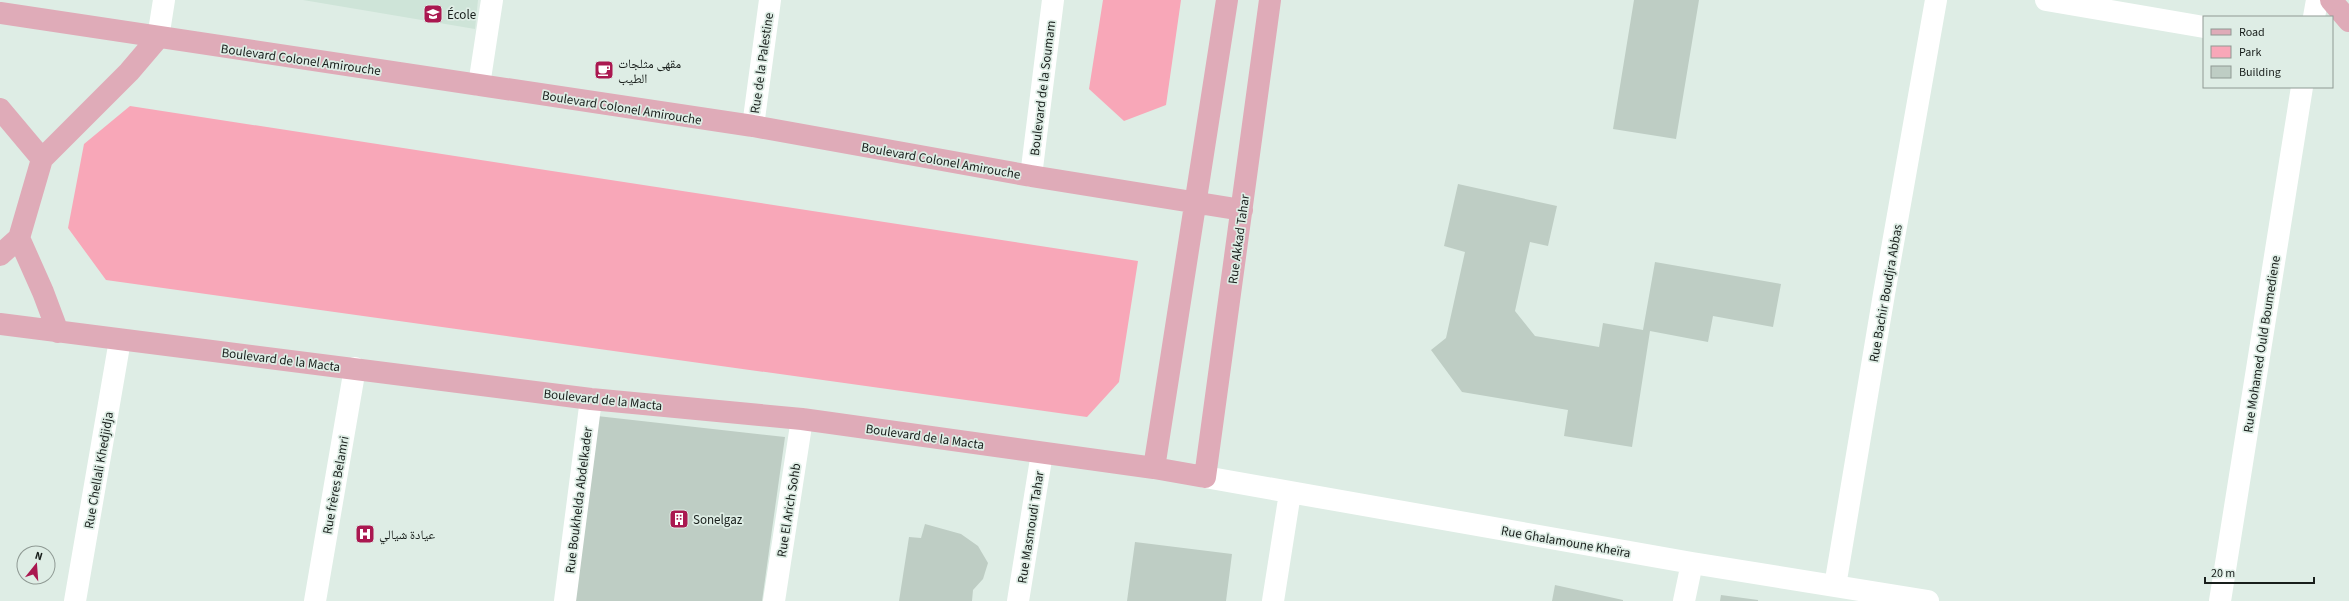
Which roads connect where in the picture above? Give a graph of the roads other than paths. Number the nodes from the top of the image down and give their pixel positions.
1 (164, 0) edge
2 (492, 0) edge
3 (770, 0) edge
4 (1053, 0) edge
5 (1227, 0) edge
6 (1270, 0) edge
7 (1936, 0) edge
8 (2046, 0) edge
9 (2317, 0) edge
10 (2331, 0) edge
11 (0, 13) edge
12 (2314, 16) edge
13 (2349, 21) edge
14 (2203, 27) edge
15 (158, 38) junction
16 (479, 85) junction
17 (2302, 88) edge
18 (0, 109) edge
19 (752, 126) junction
20 (42, 159) junction
21 (1031, 176) junction
22 (1196, 202) junction
23 (1242, 210) junction
24 (18, 238) junction
25 (0, 255) edge
26 (0, 324) edge
27 (58, 332) junction
28 (120, 340) junction
29 (355, 368) junction
30 (591, 399) junction
31 (802, 419) junction
32 (1042, 452) junction
33 (1154, 468) junction
34 (1205, 477) junction
35 (1290, 493) junction
36 (1692, 563) junction
37 (1836, 586) junction
38 (76, 601) edge
39 (315, 601) edge
40 (565, 601) edge
41 (774, 601) edge
42 (1018, 601) edge
43 (1273, 601) edge
44 (1684, 601) edge
45 (1928, 601) edge
46 (2220, 601) edge

1 - 15 street
2 - 16 street
3 - 19 street, Rue de la Palestine
4 - 21 street, Boulevard de la Soumam
5 - 22 main road
6 - 23 main road, Rue Akkad Tahar
7 - 37 street, Rue Bachir Boudjra Abbas
8 - 14 street
9 - 12 street
10 - 13 main road
11 - 15 main road, Boulevard Colonel Amirouche
15 - 16 main road, Boulevard Colonel Amirouche
15 - 20 main road
16 - 19 main road, Boulevard Colonel Amirouche
17 - 46 street, Rue Mohamed Ould Boumediene
18 - 20 main road
19 - 21 main road, Boulevard Colonel Amirouche
20 - 24 main road
21 - 22 main road, Boulevard Colonel Amirouche
22 - 23 main road, Boulevard Colonel Amirouche
22 - 33 main road
23 - 34 main road, Rue Akkad Tahar
24 - 25 main road
24 - 27 main road
26 - 27 main road, Boulevard de la Macta
27 - 28 main road, Boulevard de la Macta
28 - 29 main road, Boulevard de la Macta
28 - 38 street, Rue Chellali Khedjidja
29 - 30 main road, Boulevard de la Macta
29 - 39 street, Rue frères Belamri
30 - 31 main road, Boulevard de la Macta
30 - 40 street, Rue Boukhelda Abdelkader
31 - 32 main road, Boulevard de la Macta
31 - 41 street, Rue El Arich Sohb
32 - 33 main road, Boulevard de la Macta
32 - 42 street, Rue Masmoudi Tahar
33 - 34 main road, Boulevard de la Macta
34 - 35 street, Rue Ghalamoune Kheïra
35 - 36 street, Rue Ghalamoune Kheïra
35 - 43 street
36 - 37 street, Rue Ghalamoune Kheïra
36 - 44 street
37 - 45 street, Rue Ghalamoune Kheïra

